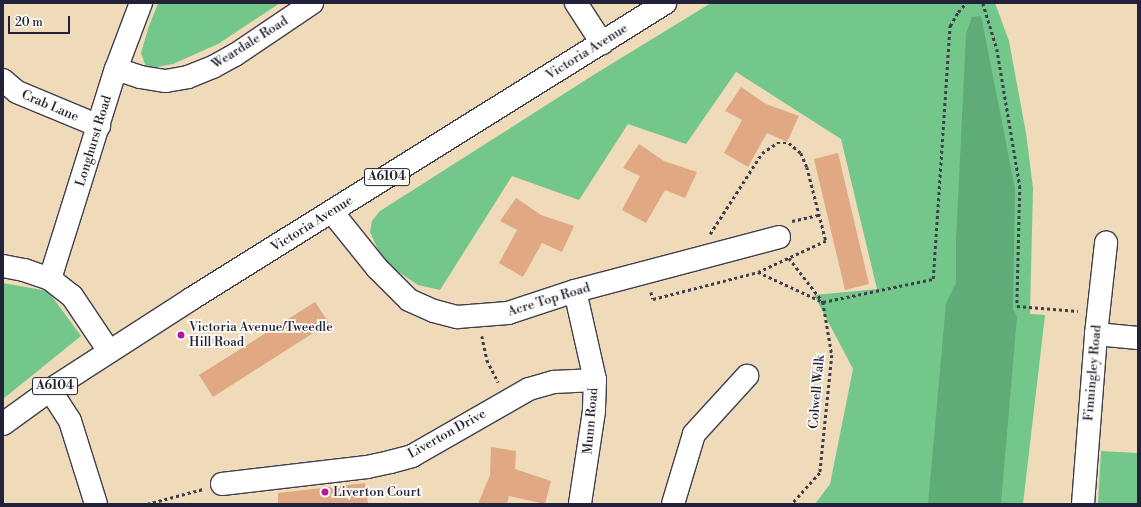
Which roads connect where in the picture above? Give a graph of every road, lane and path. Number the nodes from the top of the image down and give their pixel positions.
1 (141, 3) edge
2 (312, 3) edge
3 (576, 3) edge
4 (665, 3) edge
5 (966, 3) edge
6 (983, 3) edge
7 (602, 43) junction
8 (116, 69) junction
9 (3, 80) edge
10 (99, 126) junction
11 (332, 212) junction
12 (819, 215) junction
13 (782, 230) junction
14 (1106, 243) dead end
15 (790, 258) junction
16 (692, 260) junction
17 (3, 266) edge
18 (758, 272) junction
19 (50, 279) junction
20 (575, 291) junction
21 (653, 299) dead end
22 (823, 302) junction
23 (478, 316) junction
24 (1097, 323) junction
25 (1138, 338) edge
26 (109, 351) junction
27 (747, 376) dead end
28 (595, 380) junction
29 (50, 390) junction
30 (506, 400) junction
31 (3, 424) edge
32 (222, 484) joint
33 (96, 504) edge
34 (147, 504) edge
35 (582, 504) edge
36 (673, 504) edge
37 (792, 504) edge
38 (1083, 504) edge

1 - 8 street, Longhurst Road
2 - 8 street, Weardale Road
3 - 7 street
4 - 7 street, Victoria Avenue / A6104
5 - 22 path
6 - 24 path
7 - 11 street, Victoria Avenue / A6104
8 - 10 street, Longhurst Road
9 - 10 street, Crab Lane
10 - 19 street, Longhurst Road
11 - 23 street, Acre Top Road
11 - 26 street, Victoria Avenue / A6104
12 - 13 path
12 - 15 path
12 - 16 path
13 - 15 path, Colwell Walk
13 - 16 street, Acre Top Road
14 - 24 street, Finningley Road
15 - 18 path
15 - 22 path, Colwell Walk
16 - 20 street, Acre Top Road
17 - 19 street
18 - 21 path
18 - 22 path
19 - 26 street
20 - 23 street, Acre Top Road
20 - 28 street, Munn Road
22 - 37 path, Colwell Walk
23 - 30 path
24 - 25 street
24 - 38 street, Finningley Road
26 - 29 street, Victoria Avenue / A6104
27 - 36 street
28 - 30 street, Liverton Drive
28 - 35 street, Munn Road
29 - 31 street, Victoria Avenue / A6104
29 - 33 street
30 - 32 street, Liverton Drive
32 - 34 path

